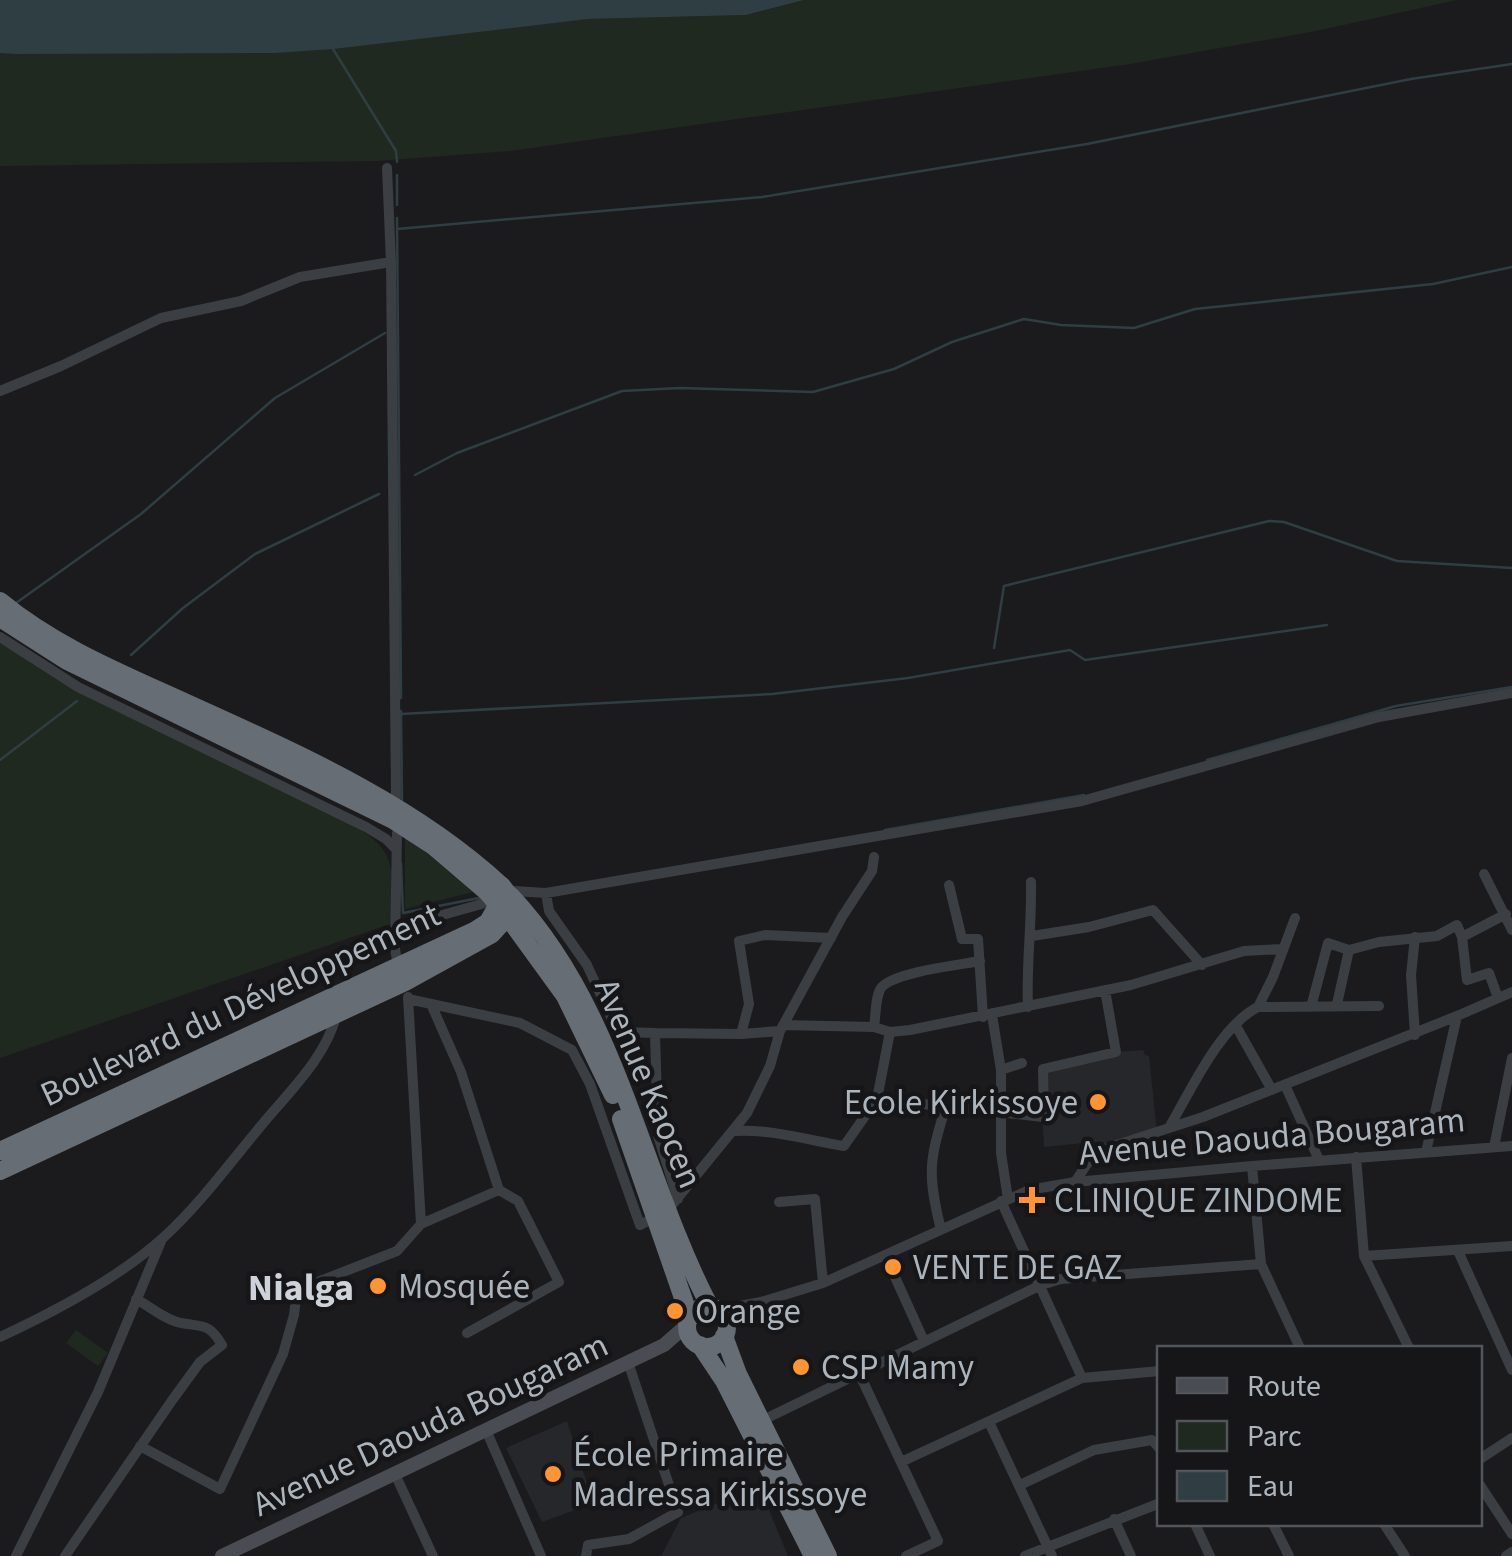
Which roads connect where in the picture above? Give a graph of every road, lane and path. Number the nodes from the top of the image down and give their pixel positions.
1 (387, 168) dead end
2 (392, 262) junction
3 (0, 391) edge
4 (3, 618) edge
5 (1512, 693) edge
6 (396, 797) dead end
7 (397, 833) dead end
8 (396, 849) junction
9 (874, 857) dead end
10 (1484, 874) dead end
11 (1031, 882) dead end
12 (949, 885) dead end
13 (546, 893) junction
14 (1512, 896) edge
15 (502, 899) junction
16 (1499, 901) junction
17 (1506, 914) junction
18 (1295, 918) dead end
19 (396, 928) junction
20 (1512, 930) edge
21 (492, 934) junction
22 (1032, 936) junction
23 (1462, 936) junction
24 (831, 938) junction
25 (1415, 938) junction
26 (527, 942) junction
27 (1282, 949) junction
28 (1349, 950) junction
29 (980, 961) junction
30 (1202, 964) junction
31 (404, 982) junction
32 (1105, 990) junction
33 (1512, 992) edge
34 (1498, 998) junction
35 (430, 1003) junction
36 (1336, 1004) junction
37 (1380, 1006) dead end
38 (1028, 1007) junction
39 (1258, 1007) junction
40 (1311, 1007) junction
41 (336, 1013) junction
42 (988, 1016) junction
43 (1457, 1016) junction
44 (1236, 1026) junction
45 (874, 1027) junction
46 (782, 1028) junction
47 (283, 1030) junction
48 (890, 1032) junction
49 (654, 1033) junction
50 (741, 1034) junction
51 (1414, 1035) junction
52 (238, 1050) junction
53 (1512, 1058) edge
54 (1022, 1063) dead end
55 (1001, 1070) junction
56 (1285, 1085) junction
57 (1272, 1090) junction
58 (877, 1100) junction
59 (946, 1106) junction
60 (1002, 1112) junction
61 (1170, 1127) junction
62 (735, 1130) junction
63 (1512, 1146) edge
64 (1494, 1148) junction
65 (0, 1152) edge
66 (1426, 1152) junction
67 (1356, 1157) junction
68 (1319, 1160) junction
69 (1252, 1166) junction
70 (0, 1171) edge
71 (1076, 1182) junction
72 (499, 1190) junction
73 (1004, 1200) junction
74 (779, 1202) dead end
75 (667, 1209) junction
76 (421, 1224) junction
77 (941, 1230) junction
78 (162, 1239) junction
79 (1512, 1246) edge
80 (1458, 1251) junction
81 (884, 1255) junction
82 (1364, 1256) junction
83 (1261, 1264) junction
84 (823, 1283) junction
85 (1041, 1285) junction
86 (136, 1299) junction
87 (720, 1319) junction
88 (693, 1332) junction
89 (467, 1334) dead end
90 (0, 1338) edge
91 (924, 1342) junction
92 (1299, 1346) edge
93 (1408, 1346) edge
94 (628, 1362) junction
95 (1512, 1370) edge
96 (1157, 1371) edge
97 (860, 1373) junction
98 (1082, 1378) junction
99 (761, 1421) junction
100 (989, 1422) junction
101 (486, 1430) junction
102 (1512, 1438) edge
103 (1157, 1445) edge
104 (140, 1446) junction
105 (1482, 1458) edge
106 (901, 1462) junction
107 (395, 1474) junction
108 (1020, 1485) junction
109 (1482, 1489) edge
110 (1157, 1504) edge
111 (1114, 1520) junction
112 (1196, 1526) edge
113 (1275, 1526) edge
114 (1385, 1526) edge
115 (1512, 1534) edge
116 (938, 1541) junction
117 (251, 1550) edge
118 (1049, 1551) edge
119 (16, 1556) edge
120 (66, 1556) edge
121 (222, 1556) edge
122 (433, 1556) edge
123 (541, 1556) edge
124 (586, 1556) edge
125 (813, 1556) edge
126 (828, 1556) edge
127 (906, 1556) edge
128 (945, 1556) edge
129 (1025, 1556) edge
130 (1131, 1556) edge
131 (1210, 1556) edge
132 (1289, 1556) edge
133 (1405, 1556) edge

1 - 2 street
2 - 3 street
2 - 6 street
4 - 8 street
4 - 15 highway
5 - 13 street
7 - 8 street
8 - 19 street
9 - 24 street
10 - 16 street
11 - 22 street
12 - 29 street
13 - 19 street
13 - 49 street
14 - 16 street
15 - 21 highway, Boulevard du Développement
15 - 26 highway, Avenue Kaocen
15 - 31 highway, Boulevard du Développement
15 - 75 highway, Avenue Kaocen
16 - 17 street
17 - 20 street
17 - 23 street
18 - 27 street
19 - 31 street
21 - 26 highway
21 - 31 highway, Boulevard du Développement
22 - 30 street
22 - 38 street
23 - 25 street
23 - 34 street
24 - 46 street
24 - 50 street
25 - 28 street
25 - 51 street
26 - 75 highway, Avenue Kaocen
27 - 30 street
27 - 39 street
28 - 36 street
28 - 40 street
29 - 42 street
29 - 45 street
30 - 32 street
31 - 35 street
31 - 41 highway, Boulevard du Développement
31 - 47 highway, Boulevard du Développement
31 - 76 street
32 - 38 street
32 - 60 street
33 - 34 street
34 - 43 street
35 - 72 street
35 - 75 street
36 - 37 street
36 - 40 street
38 - 42 street
39 - 40 street
39 - 44 street
41 - 47 highway, Boulevard du Développement
41 - 78 street
42 - 48 street
42 - 55 street
43 - 51 street
43 - 66 street
44 - 57 street
44 - 61 street
45 - 46 street
45 - 48 street
46 - 50 street
46 - 62 street
47 - 52 highway, Boulevard du Développement
48 - 58 street
49 - 50 street
49 - 75 street
51 - 56 street
52 - 65 highway, Boulevard du Développement
52 - 70 highway, Boulevard du Développement
53 - 64 street
54 - 55 street
55 - 60 street
56 - 57 street
56 - 68 street
57 - 61 street
58 - 59 street
58 - 62 street
59 - 60 street
59 - 77 street
60 - 73 street
61 - 71 street
62 - 75 street
63 - 64 street, Avenue Daouda Bougaram
64 - 66 street, Avenue Daouda Bougaram
66 - 67 street, Avenue Daouda Bougaram
67 - 68 street, Avenue Daouda Bougaram
67 - 82 street
68 - 69 street, Avenue Daouda Bougaram
69 - 71 street, Avenue Daouda Bougaram
69 - 83 street
71 - 73 street, Avenue Daouda Bougaram
72 - 76 street
72 - 89 street
73 - 77 street, Avenue Daouda Bougaram
73 - 85 street
74 - 84 street
75 - 87 highway, Avenue Kaocen
75 - 88 highway, Avenue Kaocen
76 - 104 street
77 - 81 street, Avenue Daouda Bougaram
78 - 86 street
78 - 90 street
79 - 80 street
80 - 82 street
80 - 95 street
81 - 84 street, Avenue Daouda Bougaram
81 - 91 street
82 - 93 street
83 - 85 street
83 - 92 street
84 - 87 street, Avenue Daouda Bougaram
85 - 91 street
85 - 98 street
86 - 104 street
86 - 119 street
87 - 88 highway
87 - 88 highway
87 - 99 highway, Avenue Kaocen
88 - 94 street, Avenue Daouda Bougaram
88 - 125 highway, Avenue Kaocen
91 - 97 street
94 - 101 street, Avenue Daouda Bougaram
94 - 124 street
96 - 98 street
97 - 99 street
97 - 106 street
98 - 100 street
99 - 126 highway, Avenue Kaocen
100 - 106 street
100 - 108 street
101 - 107 street, Avenue Daouda Bougaram
101 - 123 street
102 - 105 street
103 - 108 street
104 - 120 street
106 - 116 street
107 - 117 street, Avenue Daouda Bougaram
107 - 122 street
108 - 118 street
109 - 115 street
110 - 111 street
111 - 118 street
111 - 130 street
112 - 131 street
113 - 132 street
114 - 133 street
116 - 127 street
116 - 128 street
117 - 121 street, Avenue Daouda Bougaram
118 - 129 street

